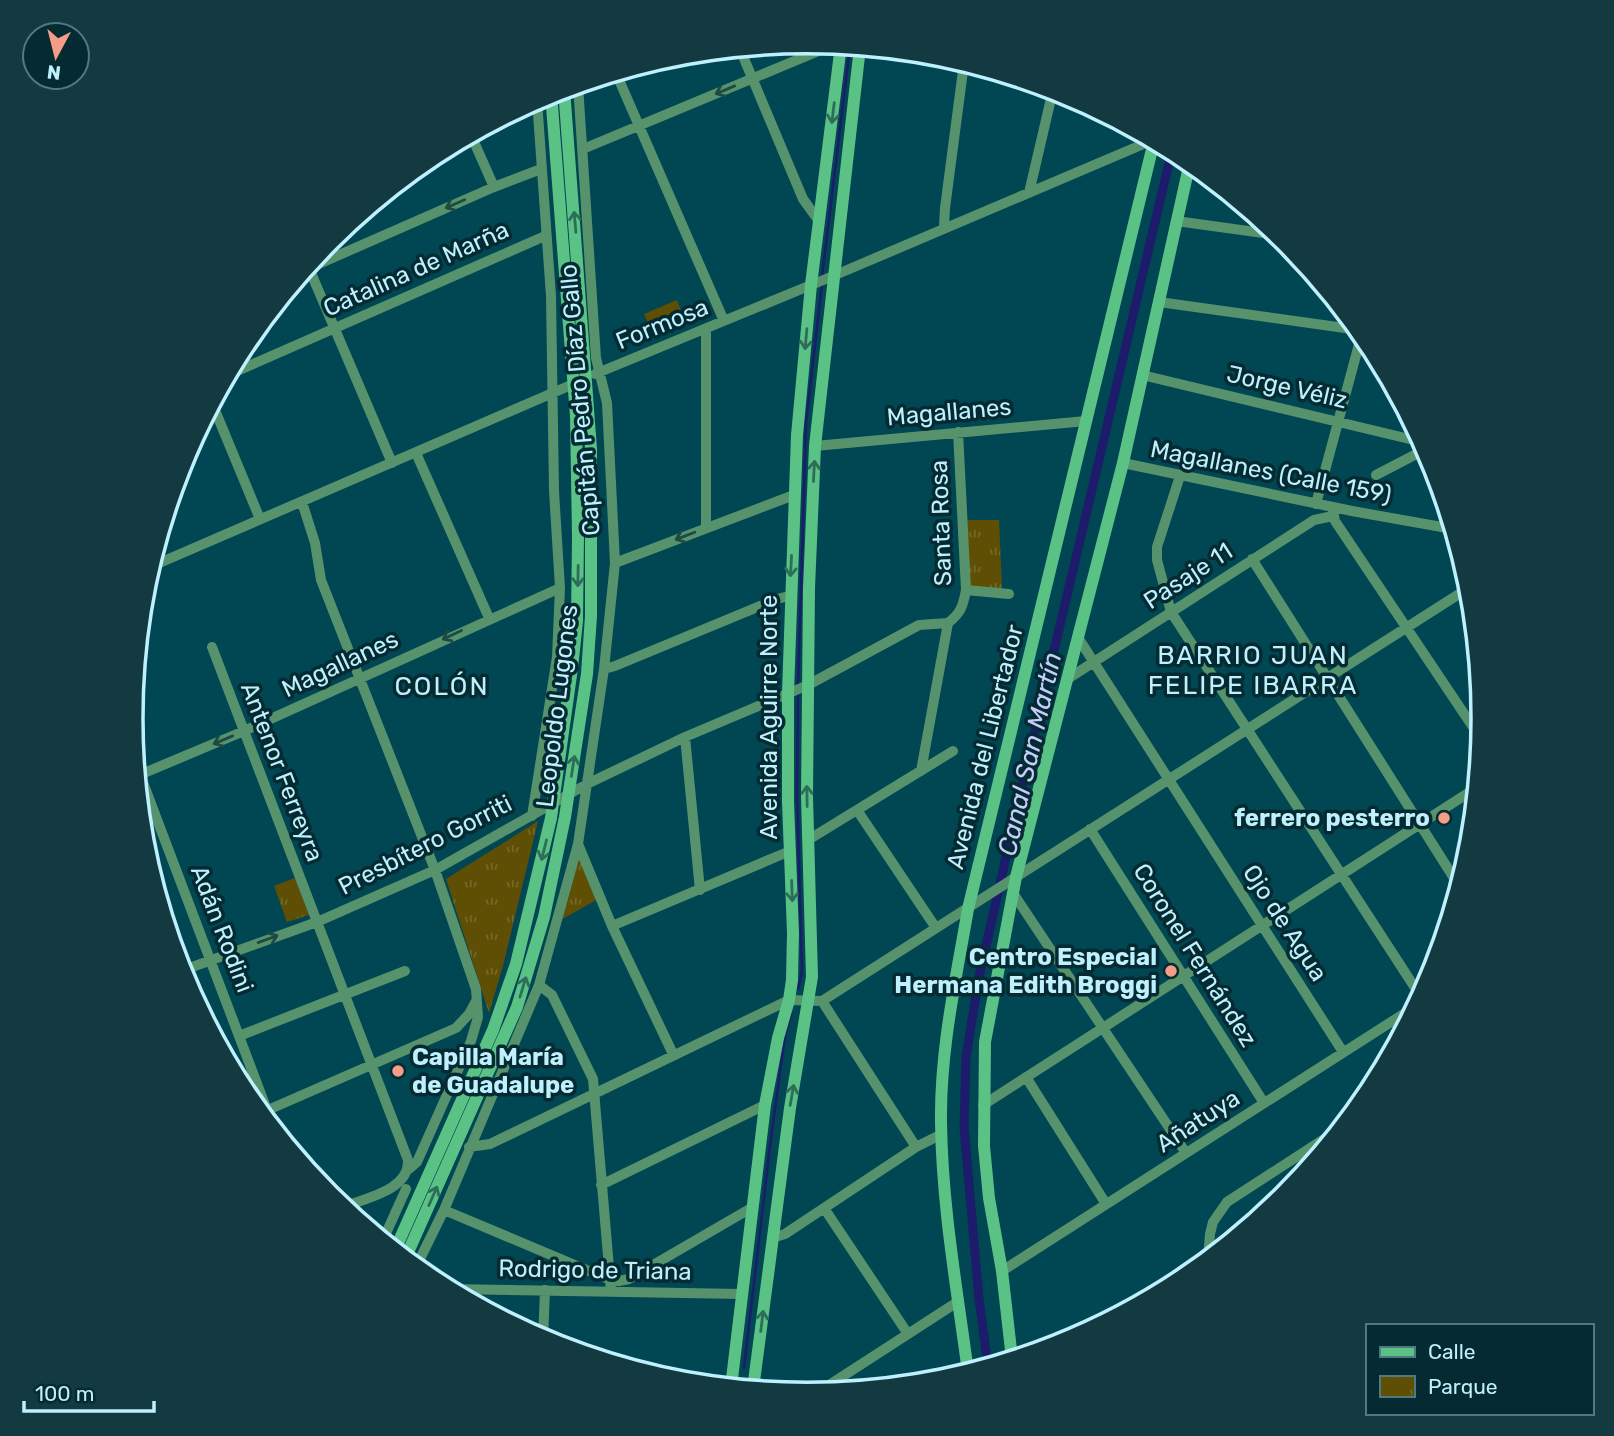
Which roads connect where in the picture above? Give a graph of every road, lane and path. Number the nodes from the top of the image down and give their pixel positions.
1 (809, 54) edge
2 (840, 56) edge
3 (859, 57) edge
4 (744, 58) edge
5 (963, 73) edge
6 (752, 78) junction
7 (620, 81) edge
8 (579, 95) edge
9 (565, 100) edge
10 (1050, 101) edge
11 (552, 105) edge
12 (538, 112) edge
13 (641, 125) junction
14 (475, 143) edge
15 (1142, 145) edge
16 (583, 149) junction
17 (1151, 150) edge
18 (541, 169) junction
19 (1187, 174) edge
20 (494, 187) junction
21 (1029, 193) junction
22 (819, 220) junction
23 (1177, 221) junction
24 (944, 227) junction
25 (1259, 232) edge
26 (545, 236) junction
27 (329, 259) edge
28 (311, 277) edge
29 (830, 277) junction
30 (814, 284) junction
31 (1159, 302) junction
32 (724, 321) junction
33 (335, 328) junction
34 (706, 329) junction
35 (1345, 330) edge
36 (1357, 346) edge
37 (243, 368) edge
38 (593, 375) junction
39 (1142, 375) junction
40 (573, 385) junction
41 (553, 394) junction
42 (217, 415) edge
43 (1338, 420) junction
44 (1086, 421) junction
45 (958, 432) junction
46 (1409, 438) edge
47 (816, 446) junction
48 (416, 453) junction
49 (1416, 454) edge
50 (392, 463) junction
51 (1123, 463) junction
52 (1376, 475) dead end
53 (1180, 476) junction
54 (794, 495) junction
55 (302, 502) junction
56 (1316, 504) junction
57 (1333, 511) junction
58 (260, 519) junction
59 (706, 528) junction
60 (1443, 528) edge
61 (1252, 559) junction
62 (162, 562) edge
63 (615, 563) junction
64 (560, 588) junction
65 (965, 590) junction
66 (1009, 594) dead end
67 (1459, 594) edge
68 (789, 596) junction
69 (1171, 612) junction
70 (489, 618) junction
71 (948, 624) junction
72 (1405, 628) junction
73 (1079, 639) junction
74 (212, 647) dead end
75 (1093, 662) junction
76 (604, 669) junction
77 (359, 678) junction
78 (1069, 678) junction
79 (1326, 678) junction
80 (797, 689) junction
81 (1471, 724) edge
82 (1247, 729) junction
83 (244, 731) junction
84 (685, 737) junction
85 (953, 751) dead end
86 (921, 771) junction
87 (146, 773) edge
88 (1168, 779) junction
89 (587, 784) junction
90 (568, 794) junction
91 (1466, 794) edge
92 (149, 803) edge
93 (553, 803) junction
94 (857, 810) junction
95 (532, 816) junction
96 (1420, 823) junction
97 (1090, 829) junction
98 (808, 840) junction
99 (578, 844) junction
100 (790, 851) junction
101 (435, 870) junction
102 (1452, 874) edge
103 (1341, 875) junction
104 (1016, 877) junction
105 (700, 890) junction
106 (1013, 894) junction
107 (968, 909) junction
108 (317, 922) junction
109 (612, 926) junction
110 (1262, 926) junction
111 (936, 928) junction
112 (211, 960) junction
113 (192, 967) edge
114 (405, 971) dead end
115 (1184, 976) junction
116 (539, 985) junction
117 (1414, 986) edge
118 (346, 996) junction
119 (789, 1000) junction
120 (477, 1001) junction
121 (815, 1001) junction
122 (1400, 1016) edge
123 (1103, 1028) junction
124 (239, 1036) junction
125 (1343, 1052) junction
126 (673, 1054) junction
127 (372, 1066) junction
128 (1026, 1077) junction
129 (257, 1090) edge
130 (595, 1092) junction
131 (1264, 1103) junction
132 (765, 1105) junction
133 (983, 1105) junction
134 (270, 1108) edge
135 (942, 1134) junction
136 (1315, 1145) edge
137 (469, 1147) junction
138 (916, 1147) junction
139 (1186, 1153) junction
140 (409, 1169) junction
141 (601, 1185) junction
142 (402, 1187) junction
143 (419, 1196) junction
144 (355, 1203) edge
145 (1106, 1204) junction
146 (752, 1207) junction
147 (824, 1208) junction
148 (444, 1210) junction
149 (386, 1231) edge
150 (772, 1238) junction
151 (399, 1242) edge
152 (1209, 1246) edge
153 (409, 1249) edge
154 (421, 1258) edge
155 (1002, 1271) junction
156 (608, 1279) junction
157 (469, 1289) edge
158 (545, 1290) junction
159 (611, 1291) junction
160 (741, 1293) junction
161 (959, 1301) junction
162 (544, 1327) edge
163 (908, 1334) junction
164 (1011, 1350) edge
165 (967, 1362) edge
166 (732, 1377) edge
167 (755, 1379) edge
168 (836, 1381) edge

1 - 6 street
2 -> 22 main road, Avenida Aguirre Norte
3 - 29 main road, Avenida Aguirre Norte
4 - 6 street
5 - 24 street
6 -> 13 street
6 - 22 street
7 - 13 street
8 - 16 street, Capitán Pedro Díaz Gallo
38 -> 9 main road, Leopoldo Lugones
10 - 21 street
11 - 40 main road, Leopoldo Lugones
12 - 18 street, Capitán Pedro Díaz Gallo
13 - 16 street
13 - 32 street
14 - 20 street
15 - 21 street, Formosa
16 - 38 street, Capitán Pedro Díaz Gallo
17 - 44 main road, Avenida del Libertador
18 - 20 street
18 - 26 street, Capitán Pedro Díaz Gallo
19 - 23 main road
20 -> 27 street
21 - 24 street, Formosa
22 - 30 main road, Avenida Aguirre Norte
23 - 25 street
23 - 31 main road
24 - 29 street, Formosa
26 - 33 street, Catalina de Marña
26 - 41 street, Capitán Pedro Díaz Gallo
28 - 33 street
29 - 30 street, Formosa
29 - 47 main road, Avenida Aguirre Norte
30 - 32 street, Formosa
30 -> 54 main road, Avenida Aguirre Norte
31 - 35 street
31 - 39 main road
32 - 34 street, Formosa
33 - 37 street, Catalina de Marña
33 - 50 street
34 - 38 street, Formosa
34 - 59 street
36 - 43 street
38 - 40 street, Formosa
38 - 63 street, Capitán Pedro Díaz Gallo
90 -> 38 main road, Leopoldo Lugones
39 - 43 street, Jorge Véliz
39 - 51 main road
40 - 41 street, Formosa
40 -> 93 main road, Leopoldo Lugones
41 - 48 street, Formosa
41 - 64 street, Capitán Pedro Díaz Gallo
42 - 58 street
43 - 46 street, Jorge Véliz
43 - 56 street
44 - 45 street, Magallanes
44 - 107 main road, Avenida del Libertador
45 - 47 street, Magallanes
45 - 65 street, Santa Rosa
80 -> 47 main road, Avenida Aguirre Norte
48 - 50 street, Formosa
48 - 70 street
49 - 52 street
50 - 55 street, Formosa
51 - 53 street, Magallanes (Calle 159)
51 - 73 main road
53 - 56 street, Magallanes (Calle 159)
53 - 69 street
54 - 59 street
54 -> 68 main road, Avenida Aguirre Norte
55 - 58 street, Formosa
55 - 77 street
56 - 57 street, Magallanes (Calle 159)
57 - 60 street, Magallanes (Calle 159)
57 - 61 street, Pasaje 11
57 - 72 street
58 - 62 street, Formosa
59 -> 63 street
61 - 69 street, Pasaje 11
61 - 79 street
63 - 76 street, Capitán Pedro Díaz Gallo
64 - 70 street, Magallanes
64 - 95 street, Capitán Pedro Díaz Gallo
65 - 66 street
65 - 71 street, Santa Rosa
67 - 72 street
68 - 76 street
68 - 80 main road, Avenida Aguirre Norte
69 - 75 street, Pasaje 11
69 - 82 street
70 -> 77 street, Magallanes
71 - 80 street, Presbítero Gorriti
71 - 86 street, Santa Rosa
72 - 79 street
72 - 81 street
73 - 75 street, Ojo de Agua
73 - 78 main road
74 - 83 street, Antenor Ferreyra
75 - 78 street, Pasaje 11
75 - 88 street, Ojo de Agua
76 - 89 street, Capitán Pedro Díaz Gallo
77 - 83 street, Magallanes
77 - 101 street
78 - 104 main road
79 - 82 street
79 - 96 street
80 - 84 street, Presbítero Gorriti
98 -> 80 main road, Avenida Aguirre Norte
80 - 100 main road, Avenida Aguirre Norte
82 - 88 street
82 - 103 street
83 -> 87 street, Magallanes
83 - 108 street, Antenor Ferreyra
84 - 89 street, Presbítero Gorriti
84 - 105 street
85 - 86 street
86 - 94 street
88 - 97 street
88 - 110 street, Ojo de Agua
89 - 90 street, Presbítero Gorriti
89 - 99 street, Capitán Pedro Díaz Gallo
90 - 93 street, Presbítero Gorriti
153 -> 90 main road, Leopoldo Lugones
91 - 96 street
92 - 112 street, Adán Rodini
93 - 95 street, Presbítero Gorriti
93 -> 143 main road, Leopoldo Lugones
94 - 98 street
94 - 111 street
95 - 101 street, Presbítero Gorriti
96 - 102 street
96 - 103 street
97 - 104 street
97 - 115 street, Coronel Fernández
98 - 121 main road, Avenida Aguirre Norte
99 - 109 street
99 - 116 street, Capitán Pedro Díaz Gallo
100 - 105 street
100 -> 119 main road, Avenida Aguirre Norte
101 - 108 street, Presbítero Gorriti
101 - 120 street
103 - 110 street
103 - 117 street
104 - 106 main road
104 - 107 street
105 - 109 street
106 - 123 street
106 - 133 main road
107 - 111 street
107 - 135 main road, Avenida del Libertador
112 -> 108 street, Presbítero Gorriti
108 - 118 street, Antenor Ferreyra
109 - 126 street
110 - 115 street
110 - 125 street, Ojo de Agua
111 - 121 street
112 - 113 street, Presbítero Gorriti
112 - 124 street, Adán Rodini
114 - 118 street
115 - 123 street
115 - 131 street, Coronel Fernández
116 - 130 street
116 - 137 street, Capitán Pedro Díaz Gallo
118 - 124 street
118 - 127 street, Antenor Ferreyra
119 - 121 street
119 - 126 street
119 - 132 main road, Avenida Aguirre Norte
120 - 127 street
120 - 140 street
121 - 138 street
150 -> 121 main road, Avenida Aguirre Norte
122 - 125 street, Añatuya
123 - 128 street
123 - 139 street
124 - 129 street, Adán Rodini
125 - 131 street, Añatuya
126 - 130 street
127 - 134 street
127 - 140 street, Antenor Ferreyra
128 - 133 street
128 - 145 street
130 - 137 street
130 - 141 street
131 - 139 street, Añatuya
132 - 141 street
132 - 146 main road, Avenida Aguirre Norte
133 - 155 main road
135 - 138 street
135 - 161 main road, Avenida del Libertador
136 - 152 street
137 - 148 street, Capitán Pedro Díaz Gallo
138 - 147 street
139 - 145 street, Añatuya
140 - 142 street
141 - 156 street
142 - 143 street
142 - 144 street
142 - 149 street
143 - 151 main road, Leopoldo Lugones
145 - 155 street, Añatuya
146 - 156 street
146 - 160 main road, Avenida Aguirre Norte
147 - 150 street
147 - 163 street
148 - 154 street, Capitán Pedro Díaz Gallo
148 - 156 street
167 -> 150 main road, Avenida Aguirre Norte
155 - 164 main road
156 - 159 street
157 - 158 street, Rodrigo de Triana
158 - 159 street, Rodrigo de Triana
158 - 162 street
159 - 160 street, Rodrigo de Triana
160 - 166 main road, Avenida Aguirre Norte
161 - 163 street
161 - 165 main road, Avenida del Libertador
163 - 168 street

